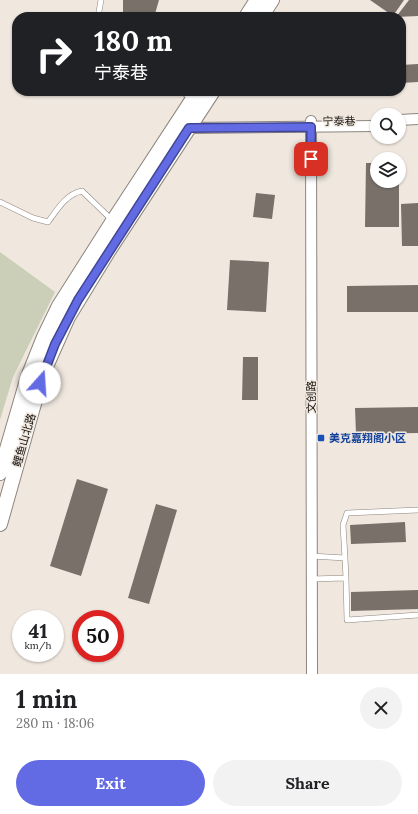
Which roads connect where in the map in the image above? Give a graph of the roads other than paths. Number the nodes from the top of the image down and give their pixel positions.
1 (101, 0) edge
2 (257, 0) edge
3 (272, 0) edge
4 (99, 12) edge
5 (249, 12) edge
6 (264, 12) edge
7 (196, 96) edge
8 (208, 96) edge
9 (418, 119) edge
10 (370, 120) edge
11 (406, 120) edge
12 (186, 121) junction
13 (311, 124) junction
14 (406, 125) edge
15 (418, 125) edge
16 (370, 126) edge
17 (0, 202) edge
18 (113, 221) junction
19 (0, 473) edge
20 (418, 510) edge
21 (0, 524) edge
22 (311, 556) junction
23 (345, 558) junction
24 (346, 578) junction
25 (311, 579) junction
26 (418, 615) edge
27 (312, 674) edge

1 - 4 lane
2 - 5 main road
3 - 6 main road
7 - 12 main road, 鲤鱼山北路
8 - 12 main road, 鲤鱼山北路
9 - 11 street
10 - 13 street, 宁泰巷
12 - 13 street, 宁泰巷
12 - 18 main road, 鲤鱼山北路
12 - 21 main road, 鲤鱼山北路
13 - 16 street, 宁泰巷
13 - 22 street, 文创路
14 - 15 street
17 - 18 lane
18 - 19 main road, 鲤鱼山北路
20 - 23 lane
22 - 23 lane
22 - 25 street, 文创路
23 - 24 lane
24 - 25 lane
24 - 26 lane
25 - 27 street, 文创路

